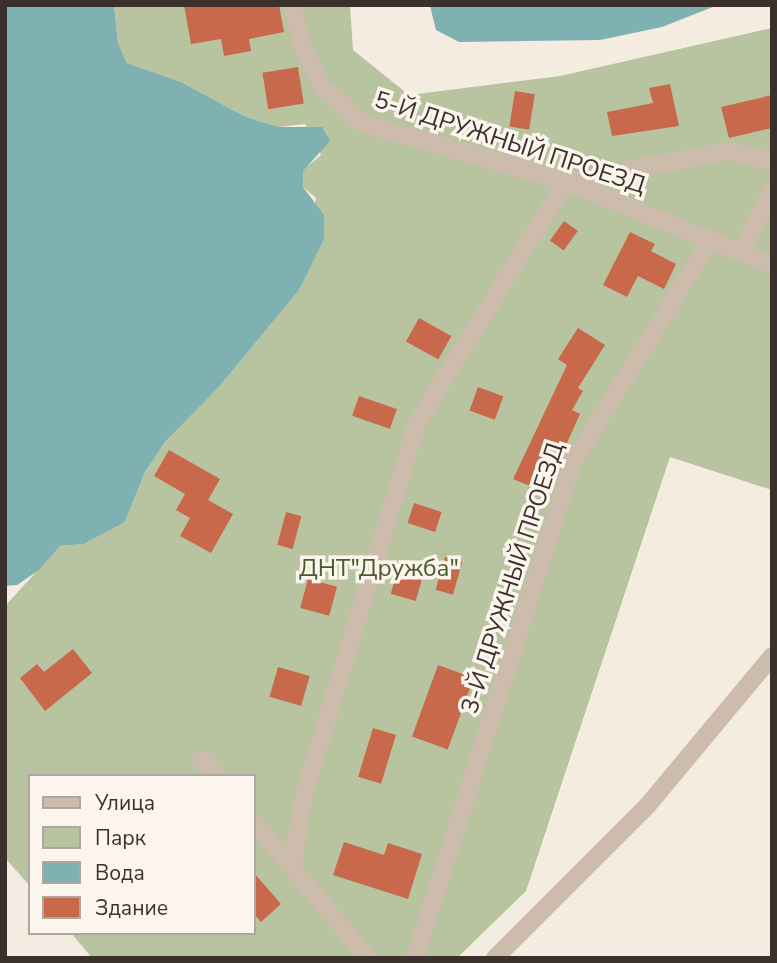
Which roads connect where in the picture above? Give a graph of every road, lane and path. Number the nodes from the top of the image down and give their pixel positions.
1 (292, 5) edge
2 (772, 162) edge
3 (566, 182) junction
4 (772, 189) edge
5 (711, 239) junction
6 (741, 252) junction
7 (772, 265) edge
8 (772, 656) edge
9 (201, 759) dead end
10 (214, 774) edge
11 (256, 824) edge
12 (292, 868) junction
13 (368, 958) edge
14 (415, 958) edge
15 (495, 958) edge

1 - 3 street, 5-Й ДРУЖНЫЙ ПРОЕЗД
2 - 3 street
3 - 5 street, 5-Й ДРУЖНЫЙ ПРОЕЗД
3 - 12 street
4 - 6 street
5 - 6 street, 5-Й ДРУЖНЫЙ ПРОЕЗД
5 - 14 street, 3-Й ДРУЖНЫЙ ПРОЕЗД
6 - 7 street, 5-Й ДРУЖНЫЙ ПРОЕЗД
8 - 15 street
9 - 10 street
11 - 12 street
12 - 13 street

